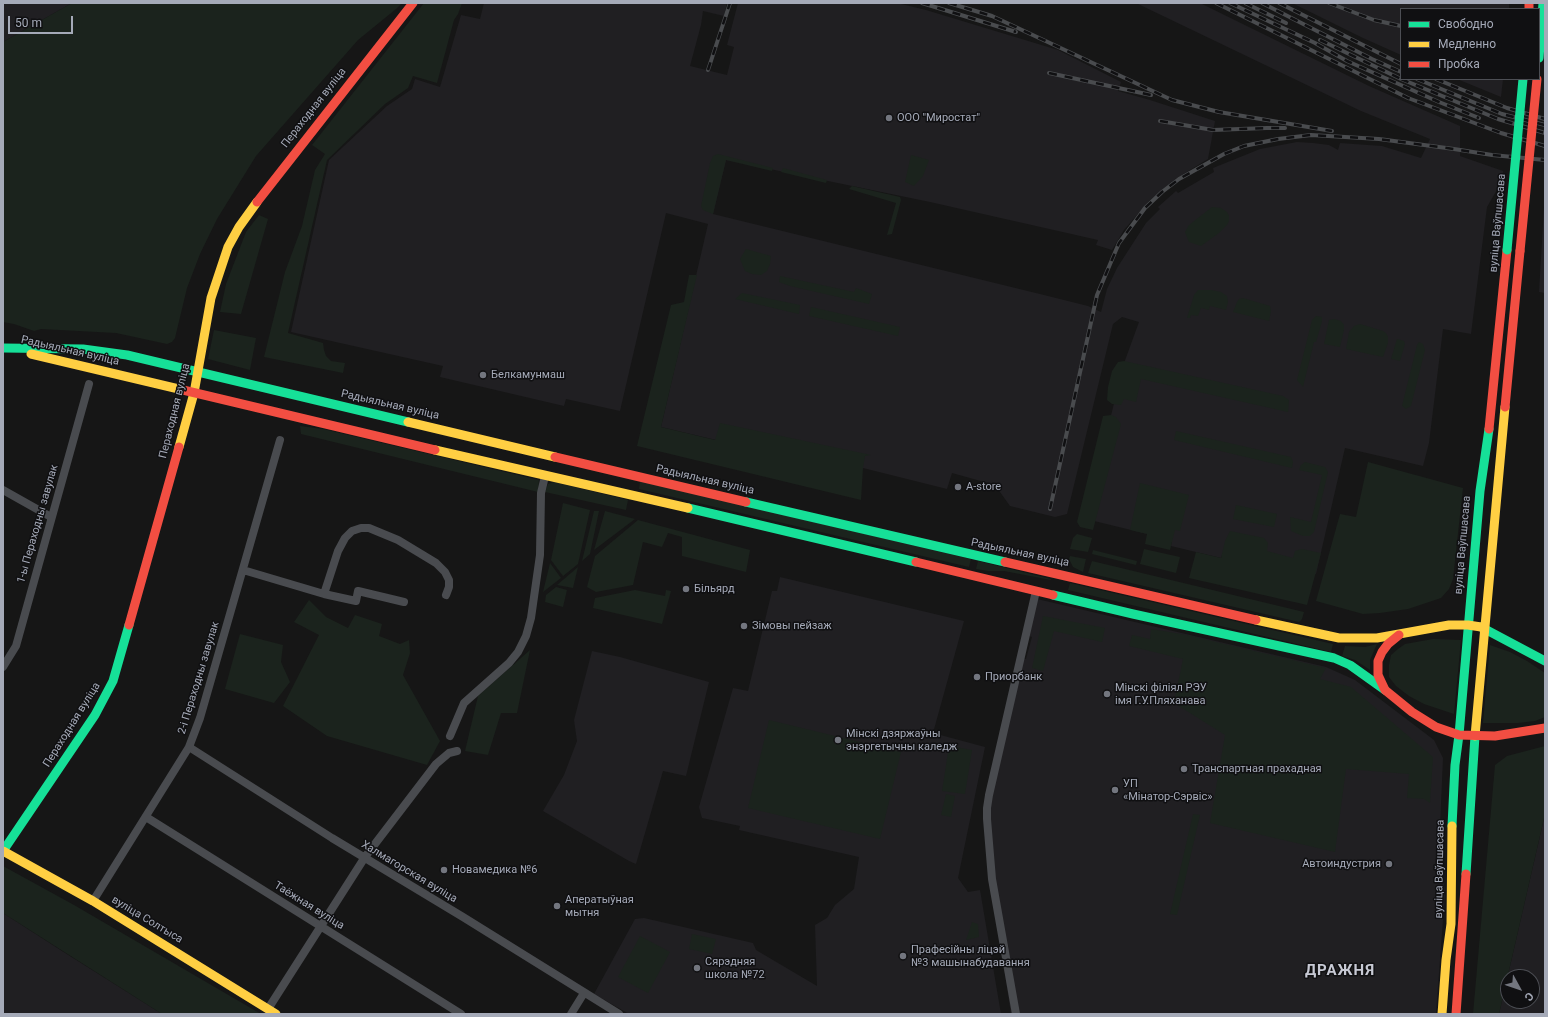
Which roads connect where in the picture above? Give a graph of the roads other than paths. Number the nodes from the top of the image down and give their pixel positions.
1 (413, 3) edge
2 (1543, 3) edge
3 (1540, 44) edge
4 (1523, 80) edge
5 (1537, 80) edge
6 (4, 348) edge
7 (198, 372) junction
8 (89, 384) dead end
9 (194, 393) junction
10 (426, 436) junction
11 (280, 440) dead end
12 (546, 476) junction
13 (3, 490) edge
14 (51, 517) junction
15 (243, 570) junction
16 (1036, 591) junction
17 (324, 594) junction
18 (446, 595) dead end
19 (404, 602) dead end
20 (1468, 625) junction
21 (1484, 628) junction
22 (1399, 634) junction
23 (1545, 661) edge
24 (3, 667) edge
25 (1385, 690) junction
26 (1545, 728) edge
27 (1459, 734) junction
28 (450, 736) dead end
29 (1475, 736) junction
30 (189, 747) junction
31 (457, 751) dead end
32 (146, 817) junction
33 (3, 851) edge
34 (365, 857) junction
35 (93, 901) junction
36 (321, 926) junction
37 (584, 993) junction
38 (272, 1012) edge
39 (461, 1014) edge
40 (571, 1014) edge
41 (619, 1014) edge
42 (1016, 1014) edge
43 (1442, 1014) edge
44 (1456, 1014) edge

1 - 7 main road, Пераходная вуліца
2 - 3 main road
4 - 20 main road, вуліца Ваўпшасава, bridge
5 - 21 main road, вуліца Ваўпшасава, bridge
6 - 7 main road, Радыяльная вуліца
6 - 9 main road, Радыяльная вуліца
7 - 9 main road, Пераходная вуліца
7 - 10 main road, Радыяльная вуліца
8 - 14 street, 1-ы Пераходны завулак
9 - 10 main road, Радыяльная вуліца
9 - 33 main road, Пераходная вуліца
10 - 12 main road, Радыяльная вуліца
10 - 22 main road, Радыяльная вуліца
11 - 15 street, 2-і Пераходны завулак
12 - 16 main road, Радыяльная вуліца
12 - 28 street
13 - 14 street
14 - 24 street, 1-ы Пераходны завулак
15 - 17 street
15 - 30 street, 2-і Пераходны завулак
16 - 25 main road, Радыяльная вуліца
16 - 42 street
17 - 18 street
17 - 19 street
20 - 21 main road, Радыяльная вуліца
20 - 22 main road, Радыяльная вуліца
20 - 27 main road, вуліца Ваўпшасава
21 - 23 main road, Радыяльная вуліца
21 - 29 main road, вуліца Ваўпшасава
22 - 25 main road
25 - 27 main road, Радыяльная вуліца
26 - 29 main road, Радыяльная вуліца
27 - 29 main road, Радыяльная вуліца
27 - 43 main road, вуліца Ваўпшасава
29 - 44 main road, вуліца Ваўпшасава
30 - 32 street, 2-і Пераходны завулак
30 - 34 street, Халмагорская вуліца
31 - 34 street
32 - 35 street, 2-і Пераходны завулак
32 - 36 street, Таёжная вуліца
33 - 35 main road, вуліца Солтыса
34 - 36 street
34 - 37 street, Халмагорская вуліца
35 - 38 main road, вуліца Солтыса
36 - 38 street
36 - 39 street, Таёжная вуліца
37 - 40 street
37 - 41 street, Халмагорская вуліца

